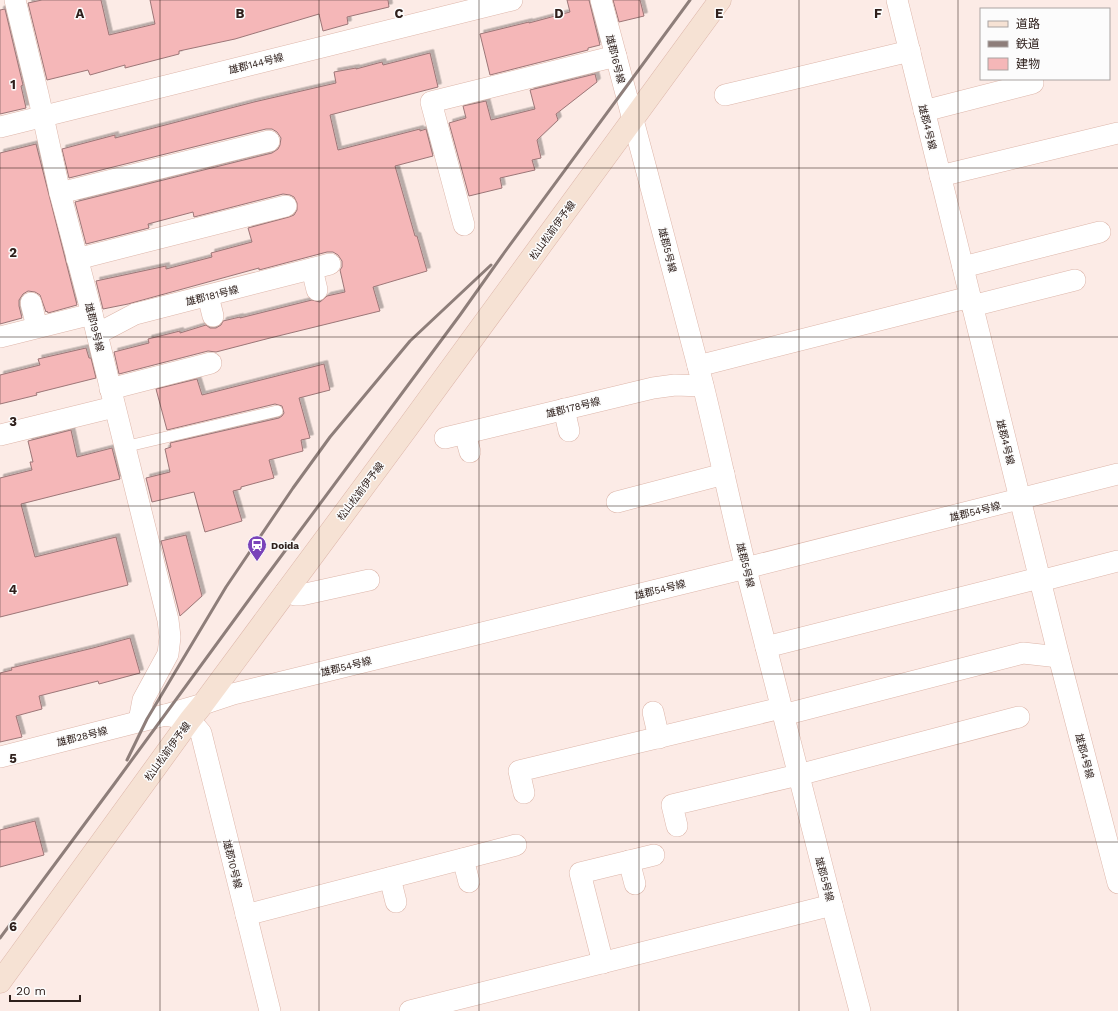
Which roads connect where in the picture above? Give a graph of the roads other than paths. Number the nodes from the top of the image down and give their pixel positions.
1 (15, 0) edge
2 (512, 0) edge
3 (601, 0) edge
4 (720, 0) edge
5 (897, 0) edge
6 (910, 51) junction
7 (616, 56) junction
8 (1033, 84) dead end
9 (736, 99) dead end
10 (924, 111) junction
11 (42, 116) junction
12 (632, 119) junction
13 (0, 127) edge
14 (1118, 133) edge
15 (269, 141) dead end
16 (940, 176) junction
17 (60, 193) junction
18 (286, 206) dead end
19 (464, 225) dead end
20 (1100, 232) dead end
21 (77, 259) junction
22 (963, 267) junction
23 (1075, 280) dead end
24 (317, 290) dead end
25 (208, 296) junction
26 (971, 302) junction
27 (31, 303) dead end
28 (213, 316) dead end
29 (94, 324) junction
30 (37, 327) junction
31 (0, 337) edge
32 (211, 363) dead end
33 (698, 366) junction
34 (703, 386) junction
35 (112, 398) junction
36 (564, 409) junction
37 (277, 411) dead end
38 (570, 431) dead end
39 (0, 436) edge
40 (445, 438) dead end
41 (124, 447) junction
42 (724, 474) junction
43 (1118, 474) edge
44 (1020, 500) junction
45 (617, 502) dead end
46 (1118, 562) edge
47 (746, 568) junction
48 (1040, 579) junction
49 (369, 580) dead end
50 (286, 591) junction
51 (766, 647) junction
52 (1059, 657) junction
53 (196, 712) junction
54 (653, 712) dead end
55 (782, 712) junction
56 (1019, 717) dead end
57 (139, 721) junction
58 (659, 738) junction
59 (0, 757) edge
60 (798, 775) junction
61 (524, 793) dead end
62 (677, 826) dead end
63 (516, 845) dead end
64 (654, 855) dead end
65 (463, 859) junction
66 (629, 861) junction
67 (390, 878) junction
68 (469, 882) dead end
69 (1118, 883) edge
70 (635, 884) dead end
71 (396, 902) dead end
72 (832, 905) junction
73 (246, 915) junction
74 (602, 963) junction
75 (0, 982) edge
76 (270, 1011) edge
77 (410, 1011) edge
78 (860, 1011) edge

1 - 11 street, 雄郡19号線
2 - 11 street, 雄郡144号線
3 - 7 street, 雄郡16号線
4 - 12 main road, 松山松前伊予線
5 - 6 street, 雄郡4号線
6 - 9 street
6 - 10 street, 雄郡4号線
7 - 12 street, 雄郡16号線
7 - 19 street
8 - 10 street
10 - 16 street, 雄郡4号線
11 - 13 street, 雄郡144号線
11 - 17 street, 雄郡19号線
12 - 33 street, 雄郡5号線
12 - 50 main road, 松山松前伊予線
14 - 16 street
15 - 17 street
16 - 22 street, 雄郡4号線
17 - 21 street, 雄郡19号線
18 - 21 street
20 - 22 street
21 - 29 street, 雄郡19号線
22 - 26 street, 雄郡4号線
23 - 26 street
24 - 25 street, 雄郡181号線
25 - 28 street
25 - 29 street, 雄郡181号線
26 - 33 street
26 - 44 street, 雄郡4号線
27 - 30 street
29 - 30 street, 雄郡181号線
29 - 35 street, 雄郡19号線
30 - 31 street, 雄郡181号線
32 - 35 street
33 - 34 street, 雄郡5号線
34 - 36 street, 雄郡178号線
34 - 42 street, 雄郡5号線
35 - 39 street
35 - 41 street, 雄郡19号線
36 - 38 street
36 - 40 street, 雄郡178号線
37 - 41 lane
41 - 57 street, 雄郡19号線
42 - 45 street
42 - 47 street, 雄郡5号線
43 - 44 street, 雄郡54号線
44 - 47 street, 雄郡54号線
44 - 48 street, 雄郡4号線
46 - 48 street
47 - 51 street, 雄郡5号線
47 - 53 street, 雄郡54号線
48 - 51 street
48 - 52 street, 雄郡4号線
49 - 50 street
50 - 53 main road, 松山松前伊予線
51 - 55 street, 雄郡5号線
52 - 55 street
52 - 69 street, 雄郡4号線
53 - 57 street, 雄郡28号線
53 - 73 street, 雄郡10号線
53 - 75 main road, 松山松前伊予線
54 - 58 street
55 - 58 street
55 - 60 street, 雄郡5号線
56 - 60 street
57 - 59 street, 雄郡28号線
58 - 61 street
60 - 62 street
60 - 72 street, 雄郡5号線
63 - 65 street
64 - 66 street
65 - 67 street
65 - 68 street
66 - 70 street
66 - 74 street
67 - 71 street
67 - 73 street
72 - 74 street
72 - 78 street, 雄郡5号線
73 - 76 street, 雄郡10号線
74 - 77 street

